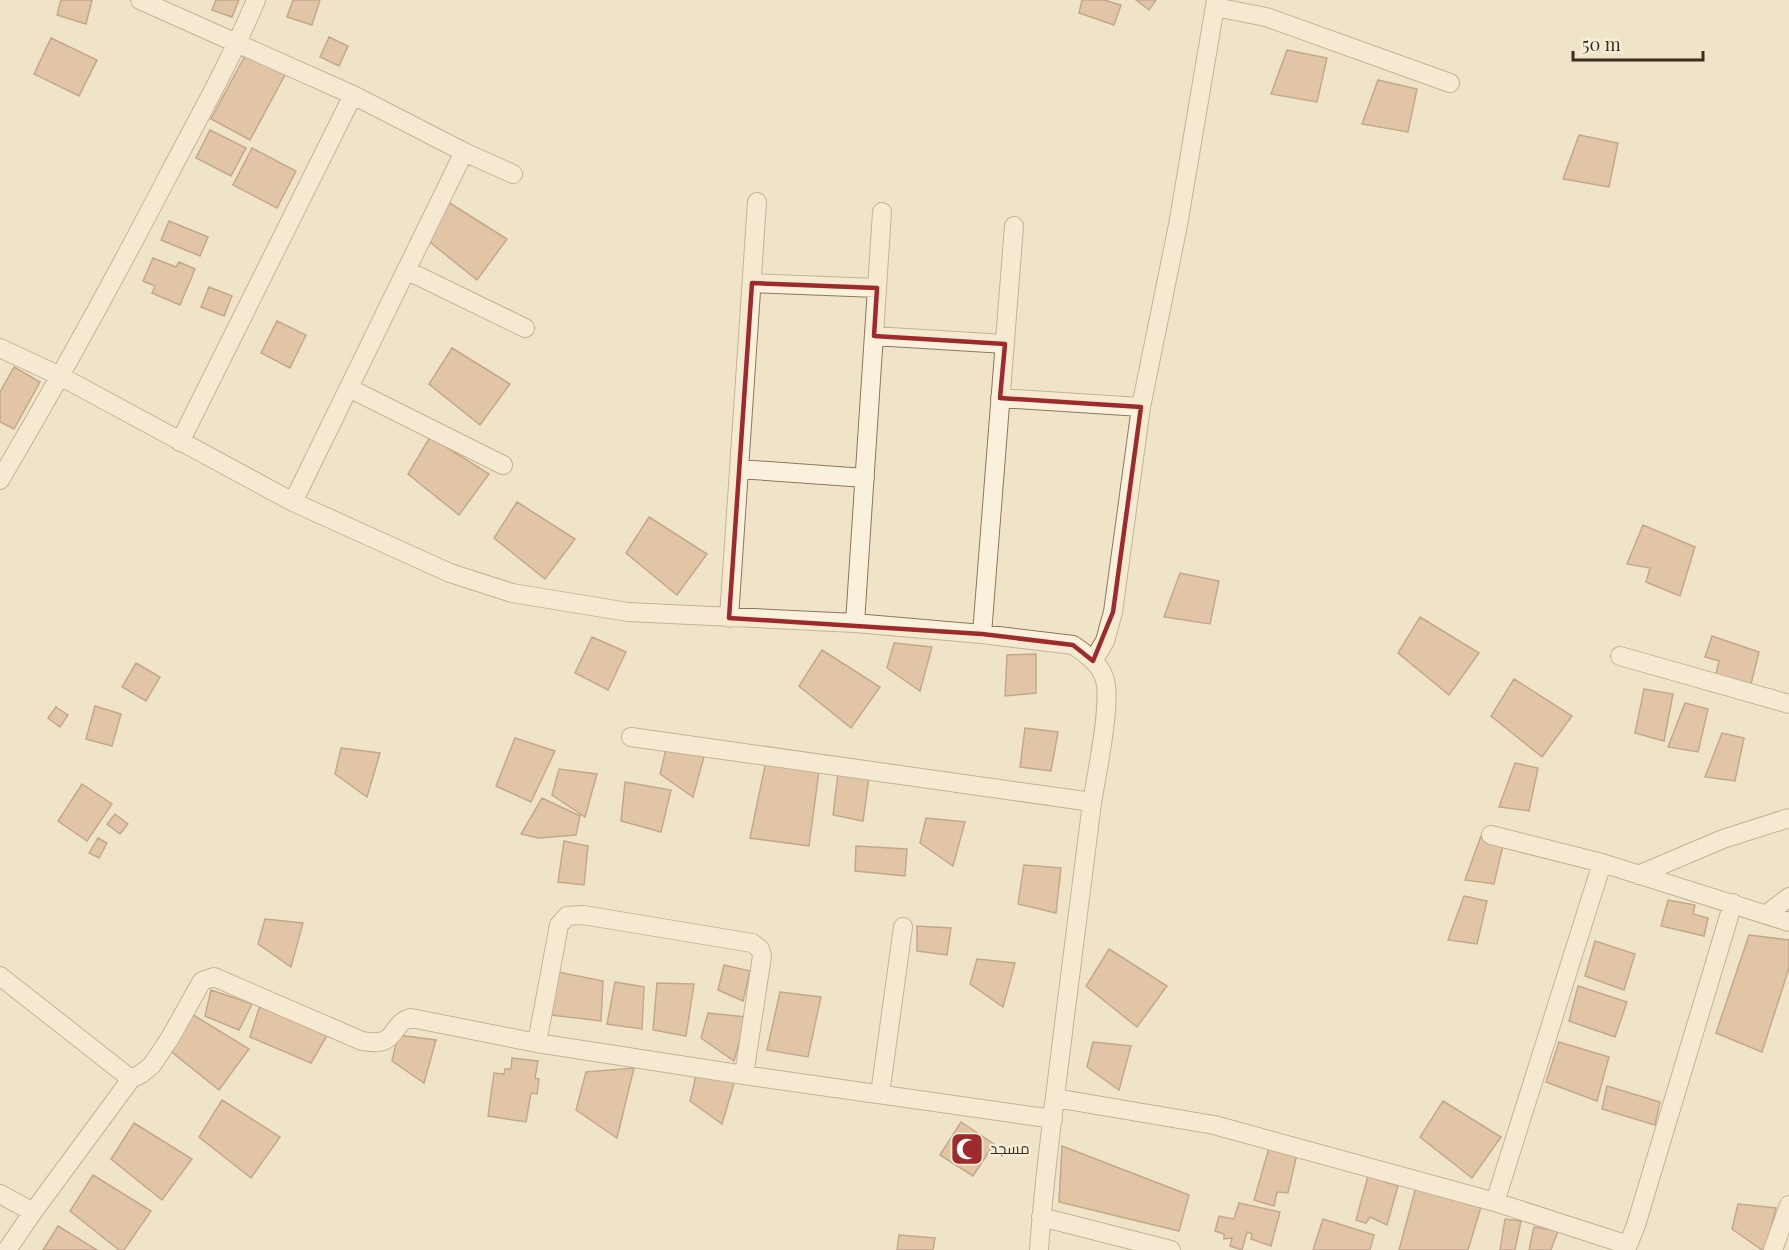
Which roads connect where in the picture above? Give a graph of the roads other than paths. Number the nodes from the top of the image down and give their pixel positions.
1 (140, 0) edge
2 (256, 0) edge
3 (1216, 4) edge
4 (238, 43) junction
5 (1450, 83) dead end
6 (353, 95) junction
7 (464, 152) junction
8 (513, 174) dead end
9 (757, 202) dead end
10 (882, 212) dead end
11 (1014, 226) dead end
12 (406, 270) junction
13 (752, 283) junction
14 (877, 288) junction
15 (525, 328) dead end
16 (874, 336) junction
17 (1005, 344) junction
18 (0, 348) edge
19 (60, 376) junction
20 (349, 388) junction
21 (1000, 398) junction
22 (1141, 407) junction
23 (180, 442) junction
24 (503, 465) dead end
25 (739, 469) junction
26 (865, 478) junction
27 (0, 480) edge
28 (293, 502) junction
29 (729, 618) junction
30 (855, 623) junction
31 (982, 634) junction
32 (1620, 656) dead end
33 (1093, 661) junction
34 (1789, 704) edge
35 (630, 737) dead end
36 (1092, 802) junction
37 (1789, 818) edge
38 (1491, 836) dead end
39 (1602, 863) junction
40 (1638, 874) junction
41 (1789, 897) edge
42 (1733, 903) junction
43 (1767, 914) junction
44 (1789, 922) edge
45 (903, 927) dead end
46 (0, 976) edge
47 (537, 1043) junction
48 (744, 1075) junction
49 (131, 1079) junction
50 (880, 1094) junction
51 (1055, 1098) junction
52 (1053, 1119) junction
53 (0, 1194) edge
54 (1495, 1202) junction
55 (1789, 1205) edge
56 (33, 1212) junction
57 (1041, 1217) junction
58 (1635, 1247) edge
59 (7, 1250) edge
60 (1039, 1250) edge
61 (1171, 1250) edge
62 (1773, 1250) edge

1 - 4 street
2 - 4 street
3 - 5 street
3 - 22 street
4 - 6 street
4 - 19 street
6 - 7 street
6 - 23 street
7 - 8 street
7 - 12 street
9 - 13 street
10 - 14 street
11 - 17 street
12 - 15 street
12 - 20 street
13 - 14 street
13 - 25 street
14 - 16 street
16 - 17 street
16 - 26 street
17 - 21 street
18 - 19 street
19 - 23 street
19 - 27 street
20 - 24 street
20 - 28 street
21 - 22 street
21 - 31 street
22 - 33 street
23 - 28 street
25 - 26 street
25 - 29 street
26 - 30 street
28 - 29 street
29 - 30 street
30 - 31 street
31 - 33 street
32 - 34 street
33 - 36 street
35 - 36 street
36 - 51 street
37 - 40 street
38 - 39 street
39 - 40 street
39 - 54 street
40 - 42 street
41 - 43 street
42 - 43 street
42 - 58 street
43 - 44 street
45 - 50 street
46 - 49 street
47 - 48 street
47 - 48 street
47 - 49 street
48 - 50 street
49 - 56 street
50 - 52 street
51 - 52 street
51 - 54 street
52 - 57 street
53 - 56 street
54 - 58 street
55 - 62 street
56 - 59 street
57 - 60 street
57 - 61 street

